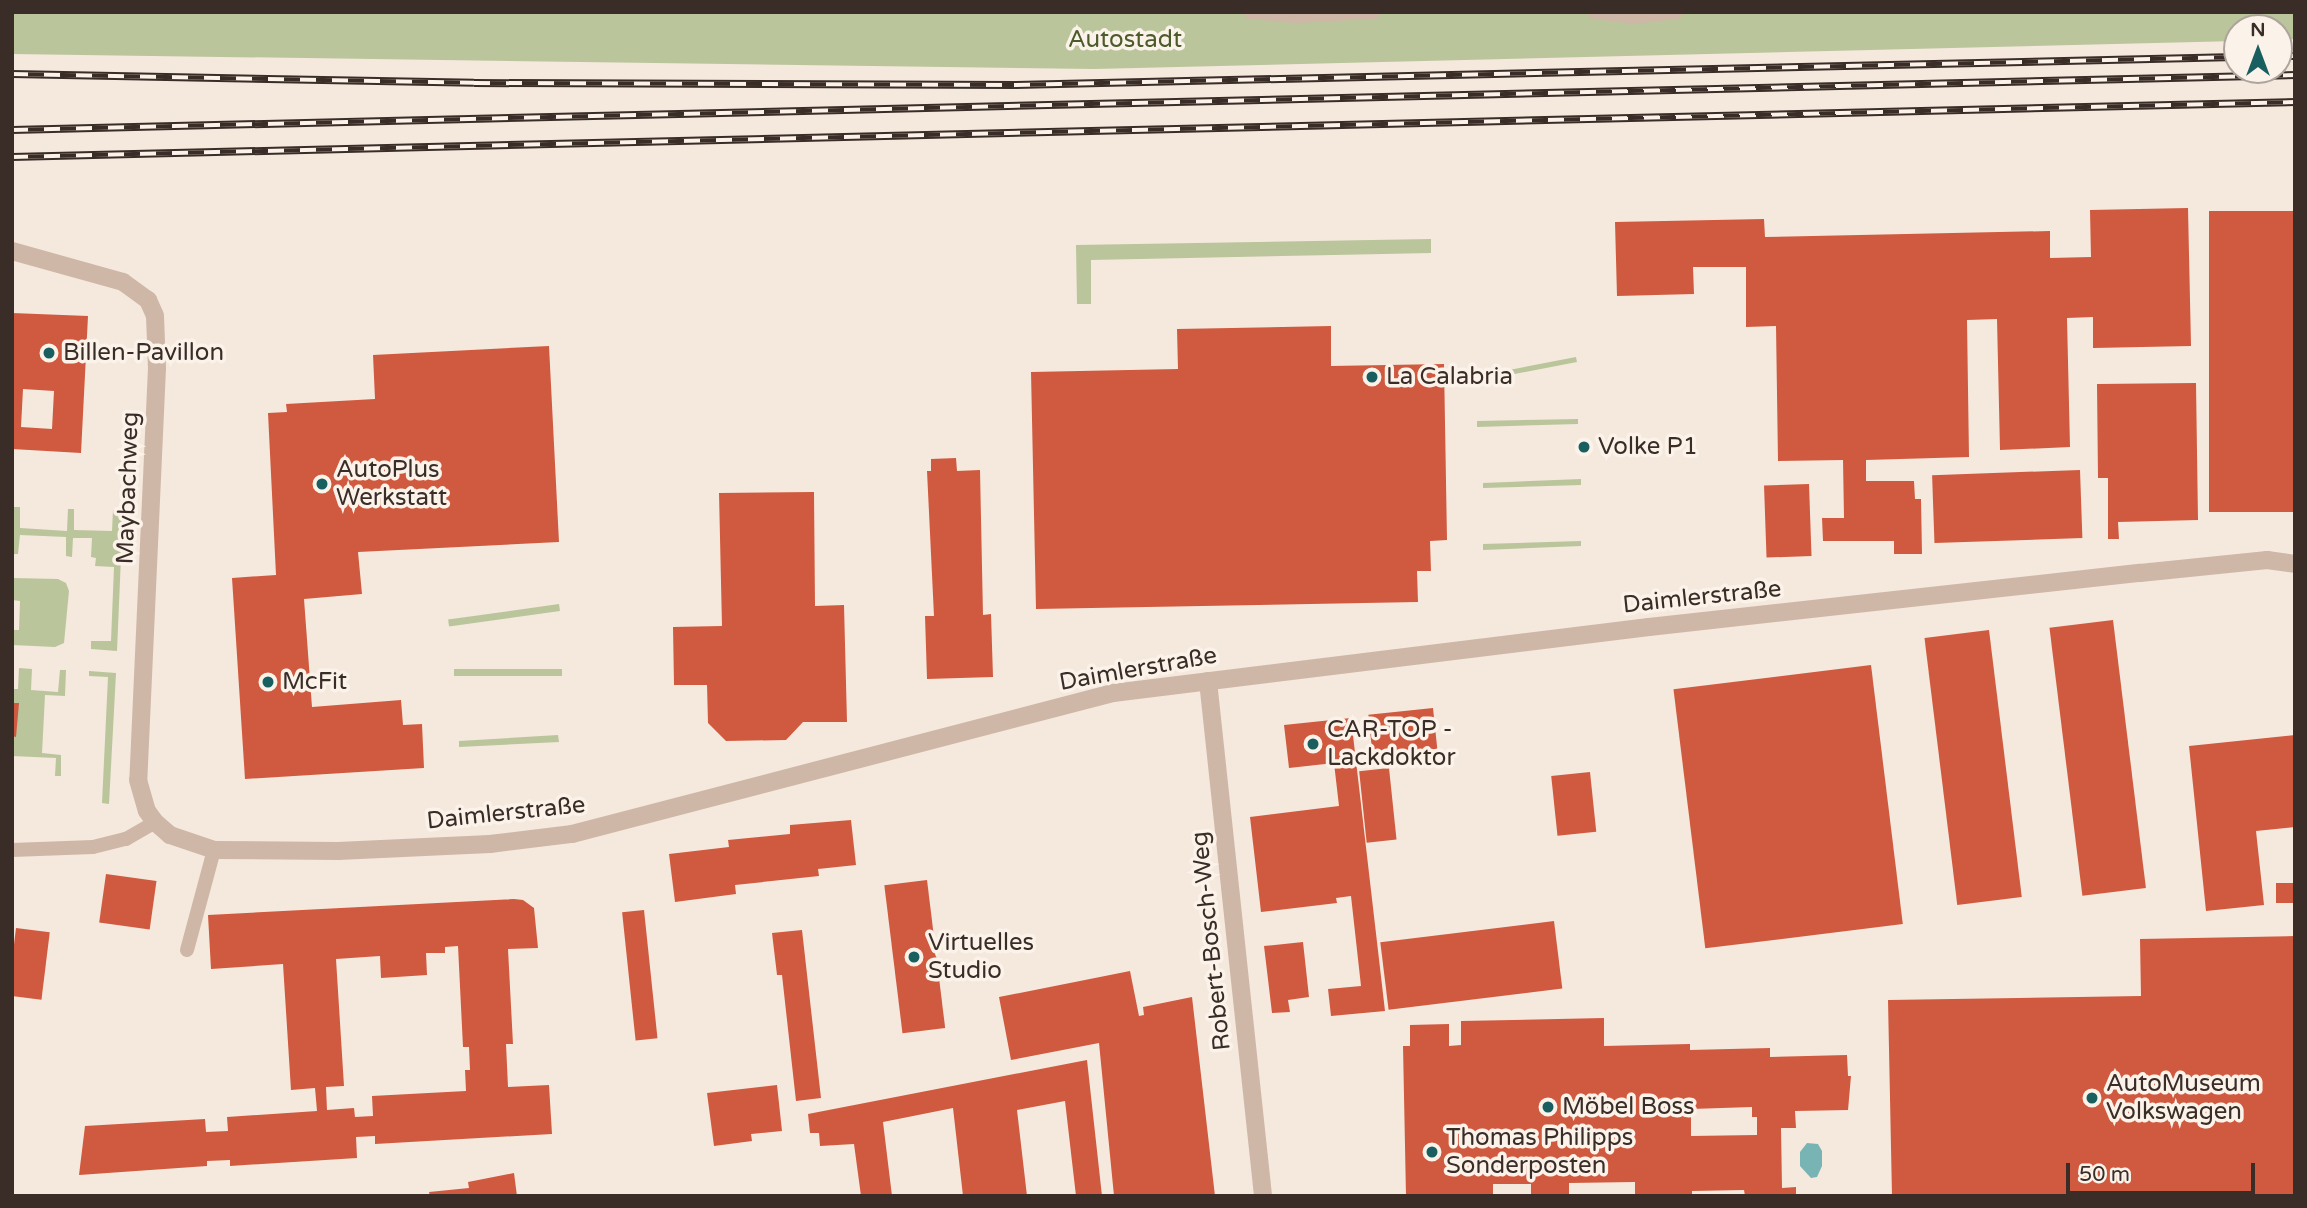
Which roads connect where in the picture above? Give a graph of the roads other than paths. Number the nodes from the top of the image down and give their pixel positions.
1 (1252, 12) edge
2 (1374, 12) edge
3 (1594, 12) edge
4 (1677, 12) edge
5 (12, 251) edge
6 (2295, 564) edge
7 (1208, 681) junction
8 (155, 822) junction
9 (12, 850) edge
10 (214, 850) junction
11 (187, 950) dead end
12 (1262, 1196) edge

1 - 2 lane
3 - 4 lane
5 - 8 street, Maybachweg
6 - 7 street, Daimlerstraße
7 - 10 street, Daimlerstraße
7 - 12 street, Robert-Bosch-Weg
8 - 9 lane
8 - 10 street, Daimlerstraße
10 - 11 lane

